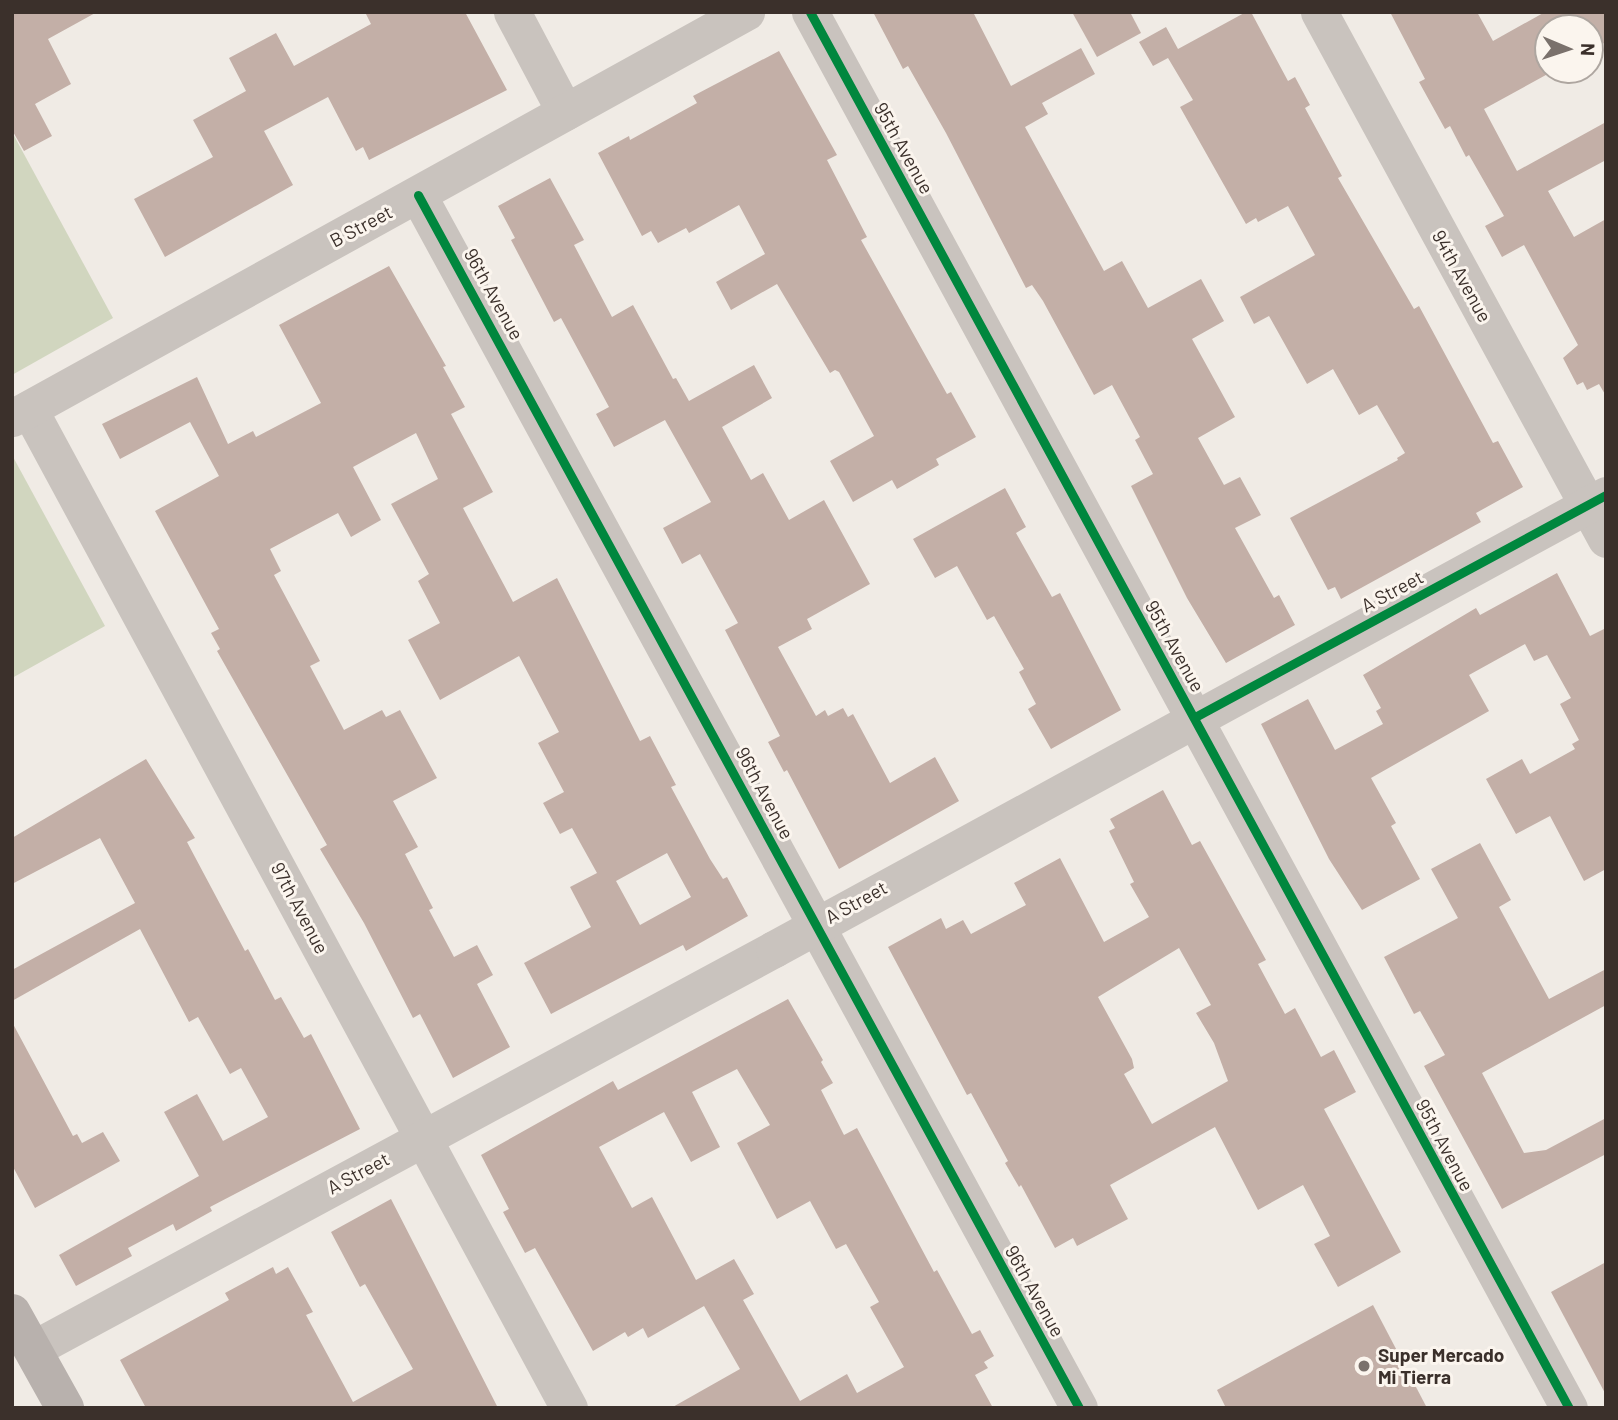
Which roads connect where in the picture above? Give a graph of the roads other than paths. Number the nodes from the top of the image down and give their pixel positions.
1 (512, 12) edge
2 (746, 12) edge
3 (810, 12) edge
4 (1318, 12) edge
5 (565, 112) junction
6 (418, 195) junction
7 (20, 413) edge
8 (1597, 500) edge
9 (1606, 539) edge
10 (1195, 717) junction
11 (816, 925) junction
12 (425, 1137) junction
13 (12, 1312) edge
14 (33, 1349) junction
15 (65, 1408) edge
16 (569, 1408) edge
17 (1079, 1408) edge
18 (1569, 1408) edge

1 - 5 street
2 - 5 street, B Street
3 - 10 street, 95th Avenue
4 - 8 street, 94th Avenue
5 - 6 street, B Street
6 - 7 street, B Street
6 - 11 street, 96th Avenue
7 - 12 street, 97th Avenue
8 - 9 street, 94th Avenue
8 - 10 street, A Street
10 - 11 street, A Street
10 - 18 street, 95th Avenue
11 - 12 street, A Street
11 - 17 street, 96th Avenue
12 - 14 street, A Street
12 - 16 street, 97th Avenue
13 - 14 main road
14 - 15 main road

